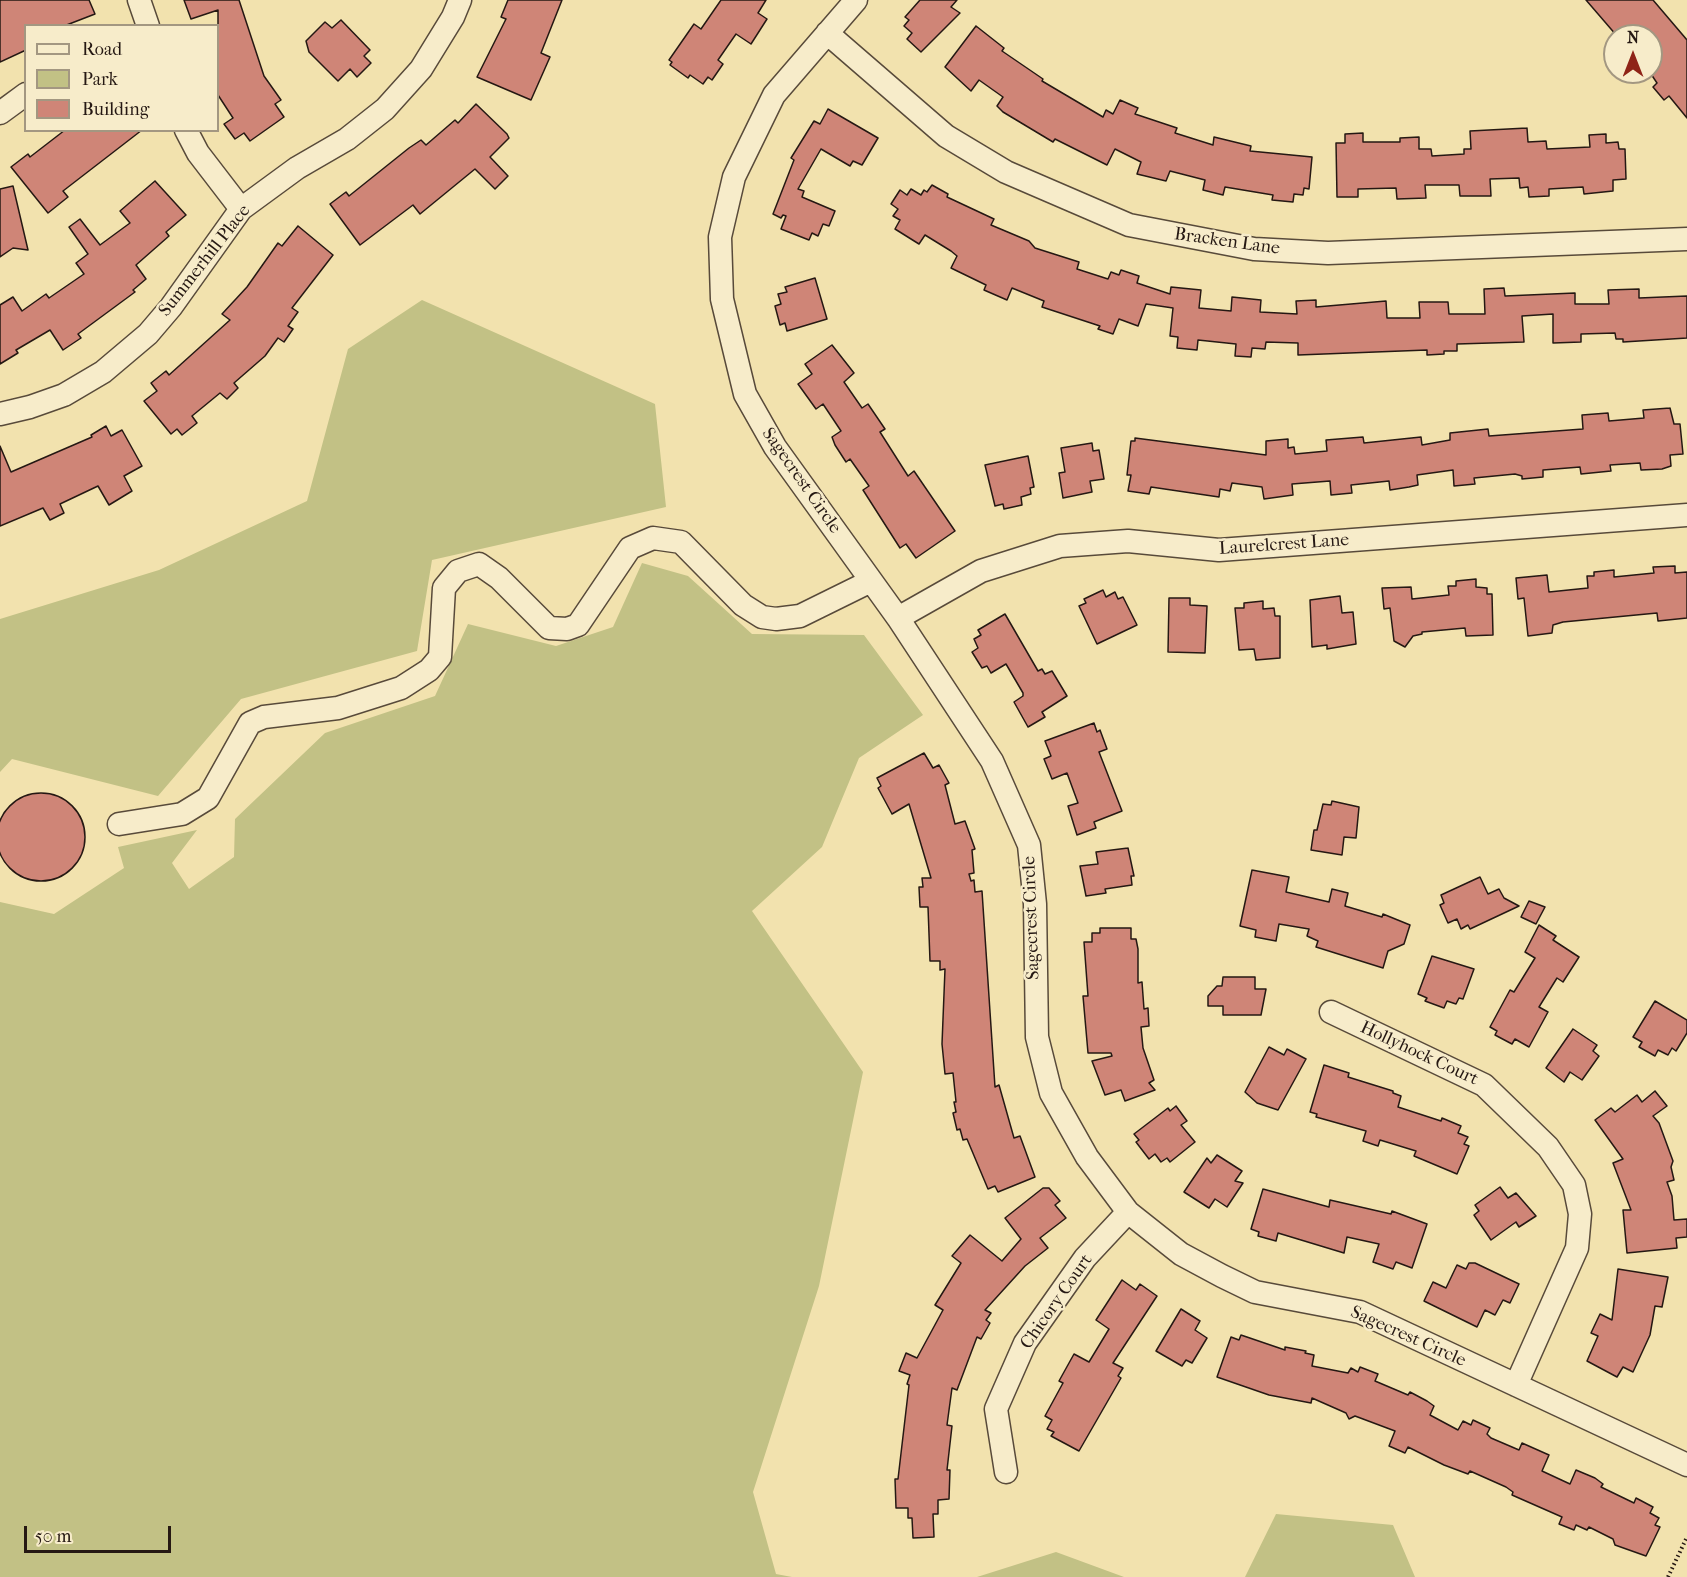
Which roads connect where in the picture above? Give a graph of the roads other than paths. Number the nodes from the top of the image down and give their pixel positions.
1 (139, 0) edge
2 (460, 0) edge
3 (856, 0) edge
4 (147, 24) edge
5 (827, 33) junction
6 (24, 95) edge
7 (0, 113) edge
8 (187, 132) edge
9 (241, 209) junction
10 (1687, 239) edge
11 (0, 414) edge
12 (1687, 515) edge
13 (871, 581) junction
14 (898, 618) junction
15 (119, 824) dead end
16 (1330, 1012) dead end
17 (1128, 1212) junction
18 (1516, 1385) junction
19 (1687, 1465) edge
20 (1006, 1472) dead end

1 - 4 street
2 - 9 street, Summerhill Place
3 - 5 street, Sagecrest Circle
5 - 10 street, Bracken Lane
5 - 13 street, Sagecrest Circle
6 - 7 street
8 - 9 street
9 - 11 street, Summerhill Place
12 - 14 street, Laurelcrest Lane
13 - 14 street, Sagecrest Circle
13 - 15 street
14 - 17 street, Sagecrest Circle
16 - 18 street, Hollyhock Court
17 - 18 street, Sagecrest Circle
17 - 20 street, Chicory Court
18 - 19 street, Sagecrest Circle

